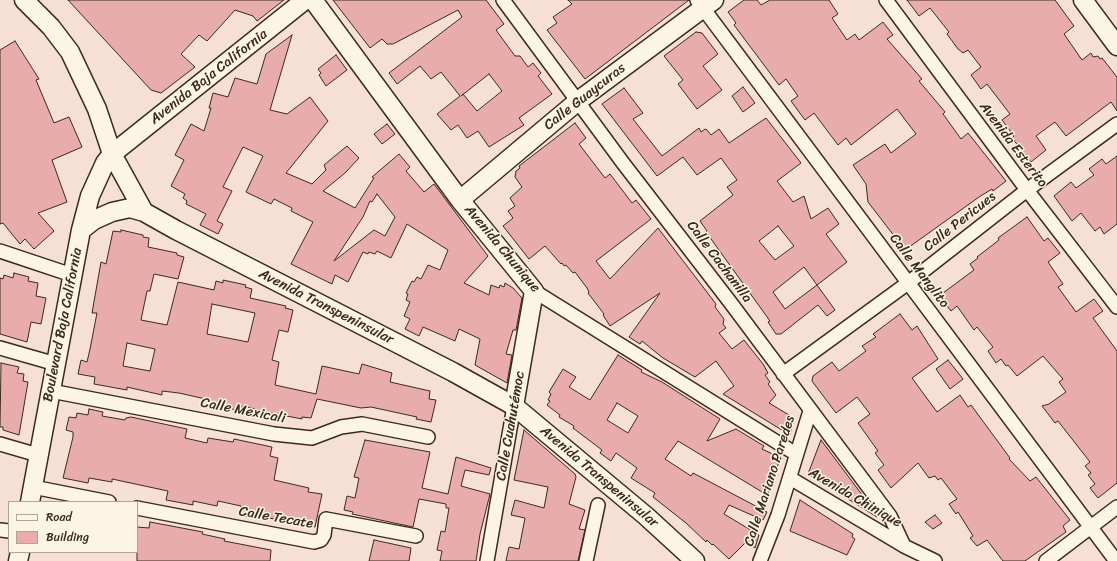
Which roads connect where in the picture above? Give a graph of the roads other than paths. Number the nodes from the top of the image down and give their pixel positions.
1 (24, 0) edge
2 (305, 0) edge
3 (313, 0) edge
4 (503, 0) edge
5 (886, 0) edge
6 (1083, 0) edge
7 (705, 3) edge
8 (1117, 46) edge
9 (578, 101) junction
10 (1117, 124) edge
11 (112, 154) junction
12 (1027, 190) junction
13 (460, 200) junction
14 (144, 212) junction
15 (81, 230) junction
16 (0, 251) edge
17 (72, 275) junction
18 (908, 283) junction
19 (534, 291) junction
20 (1117, 307) edge
21 (0, 348) edge
22 (56, 364) junction
23 (784, 374) junction
24 (51, 391) junction
25 (514, 406) junction
26 (810, 411) junction
27 (428, 437) dead end
28 (0, 444) edge
29 (796, 454) junction
30 (38, 455) junction
31 (790, 478) junction
32 (31, 494) edge
33 (99, 501) edge
34 (598, 505) dead end
35 (1117, 507) edge
36 (138, 508) edge
37 (1091, 526) junction
38 (416, 536) dead end
39 (904, 546) junction
40 (691, 559) edge
41 (487, 561) edge
42 (586, 561) edge
43 (760, 561) edge
44 (936, 561) edge
45 (1046, 561) edge
46 (1116, 561) edge

1 - 11 street
2 - 11 street, Avenida Baja California
3 - 13 street, Avenida Chunique
4 - 9 street, Calle Cachanilla
5 - 12 street, Avenida Esterito
6 - 8 street
7 - 9 street, Calle Guaycuras
7 - 18 street, Calle Manglito
9 - 13 street, Calle Guaycuras
9 - 23 street, Calle Cachanilla
10 - 12 street, Calle Pericues
11 - 14 street
11 - 15 street, Boulevard Baja California
12 - 18 street, Calle Pericues
12 - 20 street, Avenida Esterito
13 - 19 street, Avenida Chunique
14 - 15 street
14 - 25 street, Avenida Transpeninsular
15 - 17 street, Boulevard Baja California
16 - 17 street
17 - 22 street, Boulevard Baja California
18 - 23 street, Calle Pericues
18 - 37 street, Calle Manglito
19 - 25 street, Calle Cuahutémoc
19 - 29 street, Avenida Chunique
21 - 22 street
22 - 24 street, Boulevard Baja California
23 - 26 street, Calle Cachanilla
24 - 27 street, Calle Mexicali
24 - 30 street, Boulevard Baja California
25 - 40 street, Avenida Transpeninsular
25 - 41 street, Calle Cuahutémoc
26 - 29 street, Calle Mariano Paredes
26 - 39 street, Calle Cachanilla
28 - 30 street
29 - 31 street, Calle Mariano Paredes
30 - 32 street, Boulevard Baja California
31 - 39 street, Avenida Chinique
31 - 43 street, Calle Mariano Paredes
32 - 33 street
34 - 42 street
35 - 37 street
36 - 38 street, Calle Tecate
37 - 45 street
37 - 46 street, Calle Manglito
39 - 44 street, Avenida Chinique

